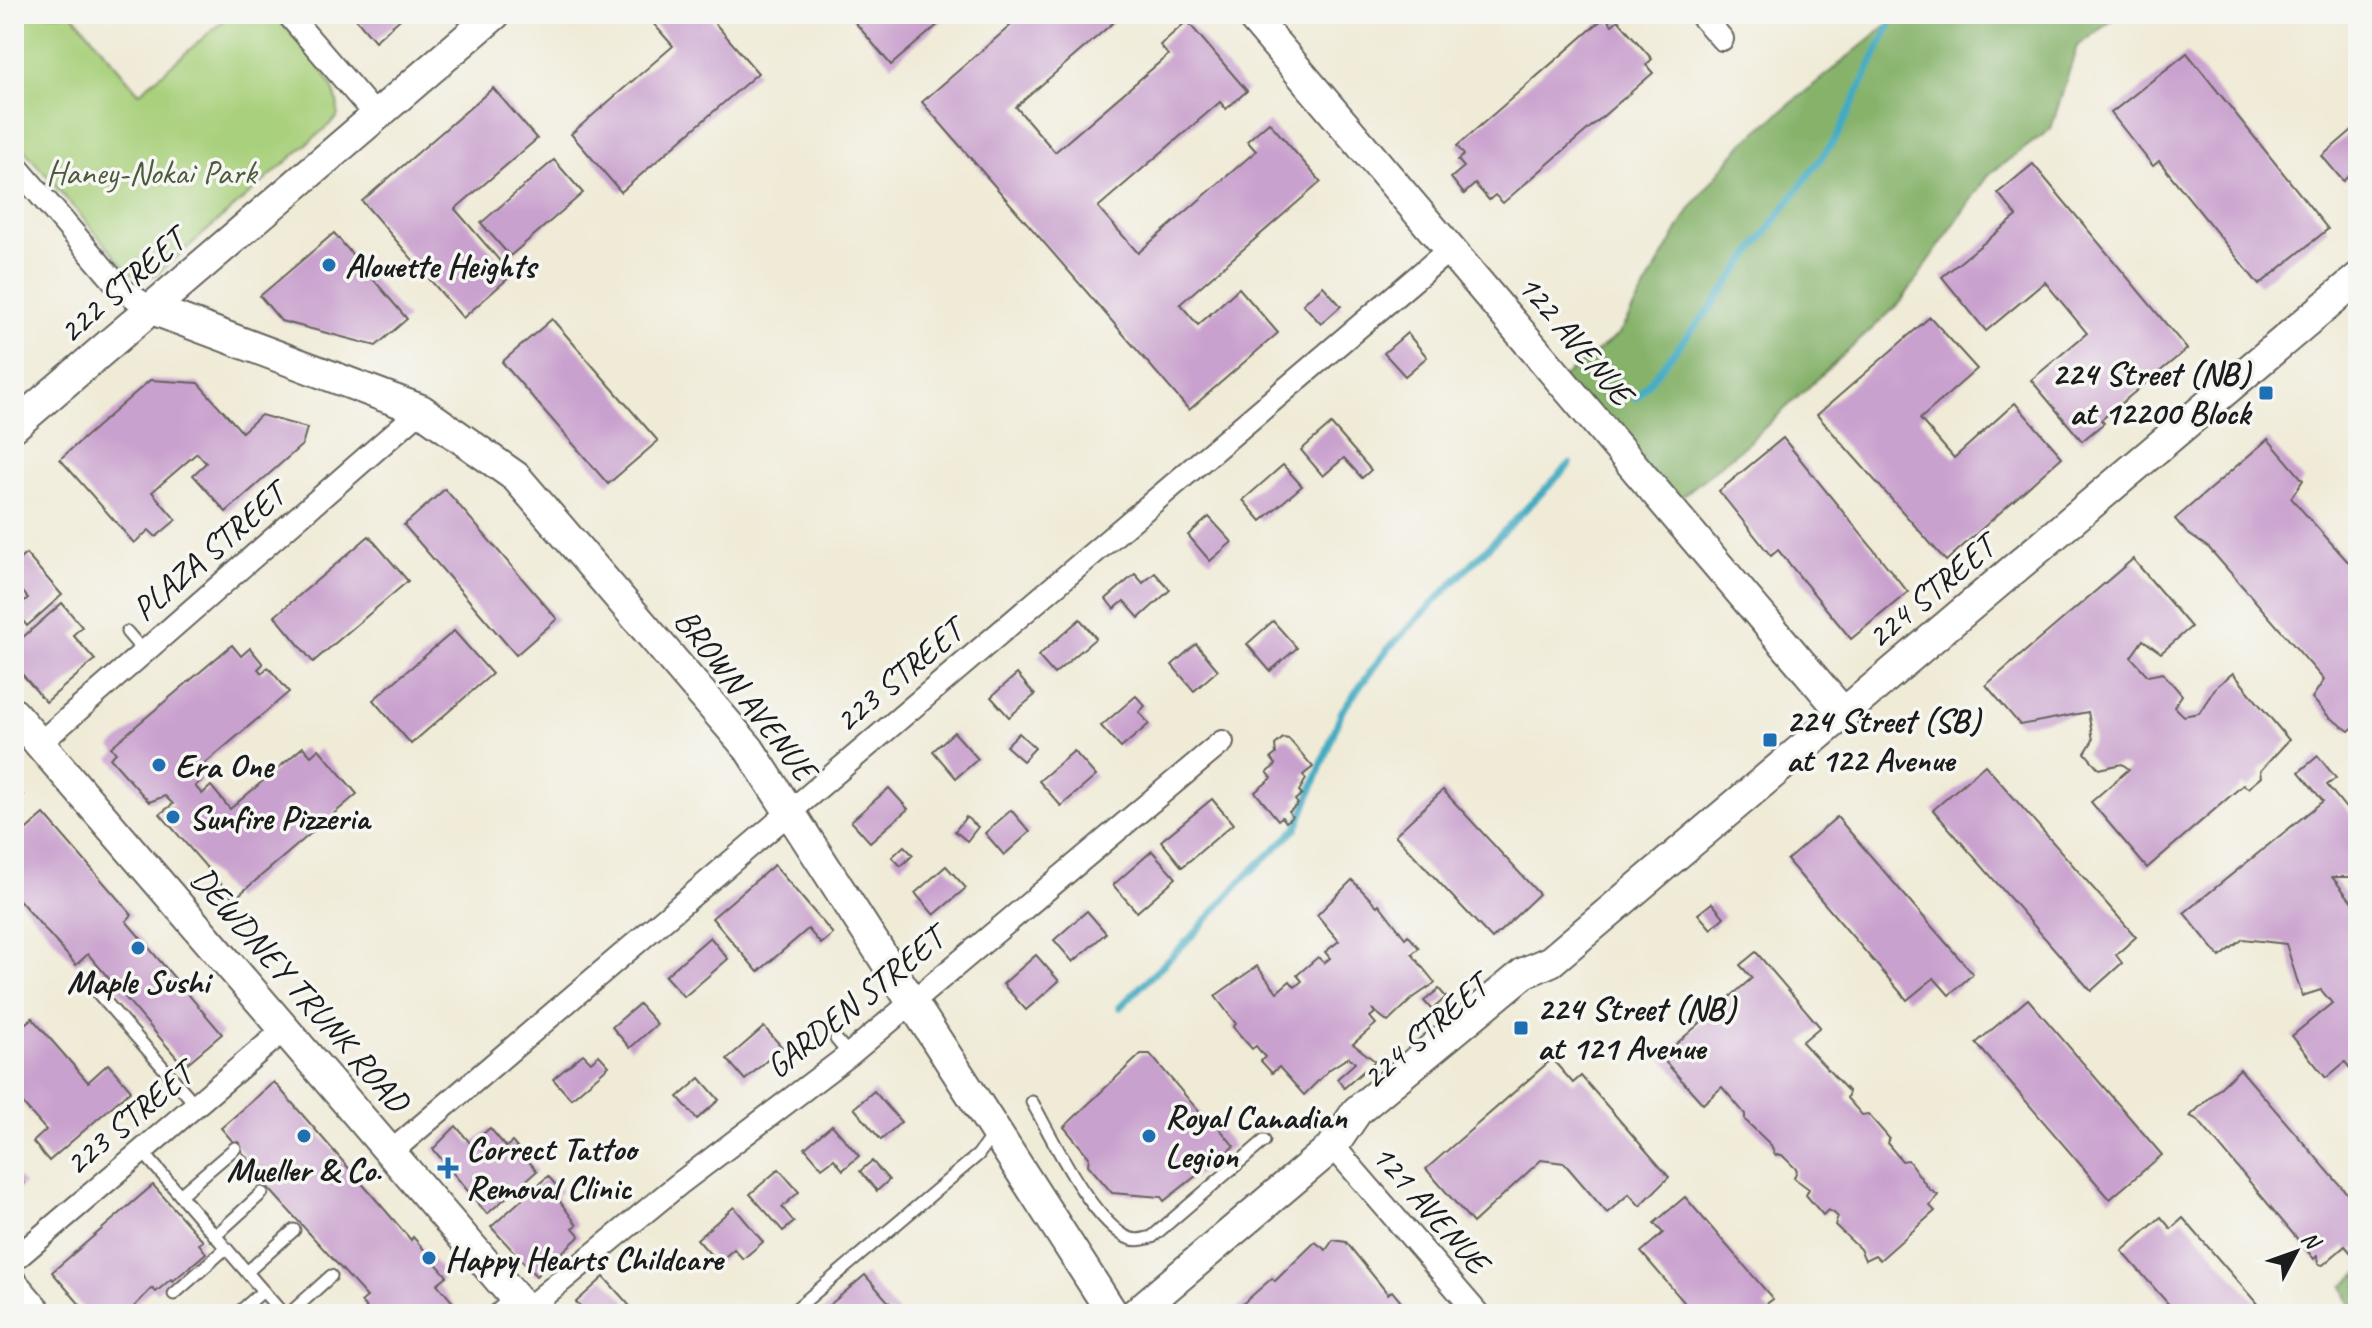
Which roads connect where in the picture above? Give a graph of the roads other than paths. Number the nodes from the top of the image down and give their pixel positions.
1 (288, 14) edge
2 (495, 14) edge
3 (1250, 14) edge
4 (1700, 14) edge
5 (1722, 39) dead end
6 (376, 116) junction
7 (14, 164) edge
8 (1450, 249) junction
9 (2358, 278) edge
10 (152, 309) junction
11 (421, 410) junction
12 (14, 426) edge
13 (127, 632) dead end
14 (144, 652) junction
15 (14, 714) edge
16 (1844, 714) junction
17 (1222, 742) dead end
18 (40, 743) junction
19 (790, 812) junction
20 (83, 976) dead end
21 (910, 1001) junction
22 (285, 1029) junction
23 (1032, 1102) dead end
24 (196, 1105) junction
25 (995, 1131) junction
26 (1264, 1141) dead end
27 (1333, 1146) junction
28 (235, 1148) dead end
29 (142, 1151) junction
30 (391, 1152) junction
31 (262, 1193) dead end
32 (180, 1195) junction
33 (294, 1230) dead end
34 (215, 1236) junction
35 (226, 1248) junction
36 (14, 1260) edge
37 (247, 1272) junction
38 (331, 1276) dead end
39 (14, 1280) edge
40 (263, 1291) junction
41 (174, 1294) dead end
42 (515, 1308) edge
43 (43, 1314) edge
44 (237, 1314) edge
45 (286, 1314) edge
46 (790, 1314) edge
47 (1113, 1314) edge
48 (1135, 1314) edge
49 (1478, 1314) edge

1 - 6 street
2 - 6 street, 222 STREET
3 - 8 street, 122 AVENUE
4 - 5 street
6 - 10 street, 222 STREET
7 - 10 street
8 - 16 street, 122 AVENUE
8 - 19 street, 223 STREET
9 - 16 street, 224 STREET
10 - 11 street, BROWN AVENUE
10 - 12 street, 222 STREET
11 - 14 street, PLAZA STREET
11 - 19 street, BROWN AVENUE
13 - 14 lane
14 - 18 street, PLAZA STREET
15 - 18 street, DEWDNEY TRUNK ROAD
16 - 27 street, 224 STREET
17 - 21 street, GARDEN STREET
18 - 22 street, DEWDNEY TRUNK ROAD
19 - 21 street, BROWN AVENUE
19 - 30 street, 223 STREET
20 - 24 lane
21 - 25 street, BROWN AVENUE
21 - 42 street, GARDEN STREET
22 - 24 street, 223 STREET
22 - 30 street, DEWDNEY TRUNK ROAD
23 - 26 lane
24 - 29 street, 223 STREET
25 - 46 lane
25 - 47 street, BROWN AVENUE
27 - 48 street, 224 STREET
27 - 49 street, 121 AVENUE
28 - 32 lane
29 - 32 lane
29 - 36 street, 223 STREET
30 - 42 street, DEWDNEY TRUNK ROAD
31 - 34 lane
32 - 34 lane
33 - 37 lane
34 - 35 lane
35 - 37 lane
35 - 41 lane
37 - 40 lane
38 - 45 lane
39 - 43 street
40 - 44 lane
40 - 45 lane

